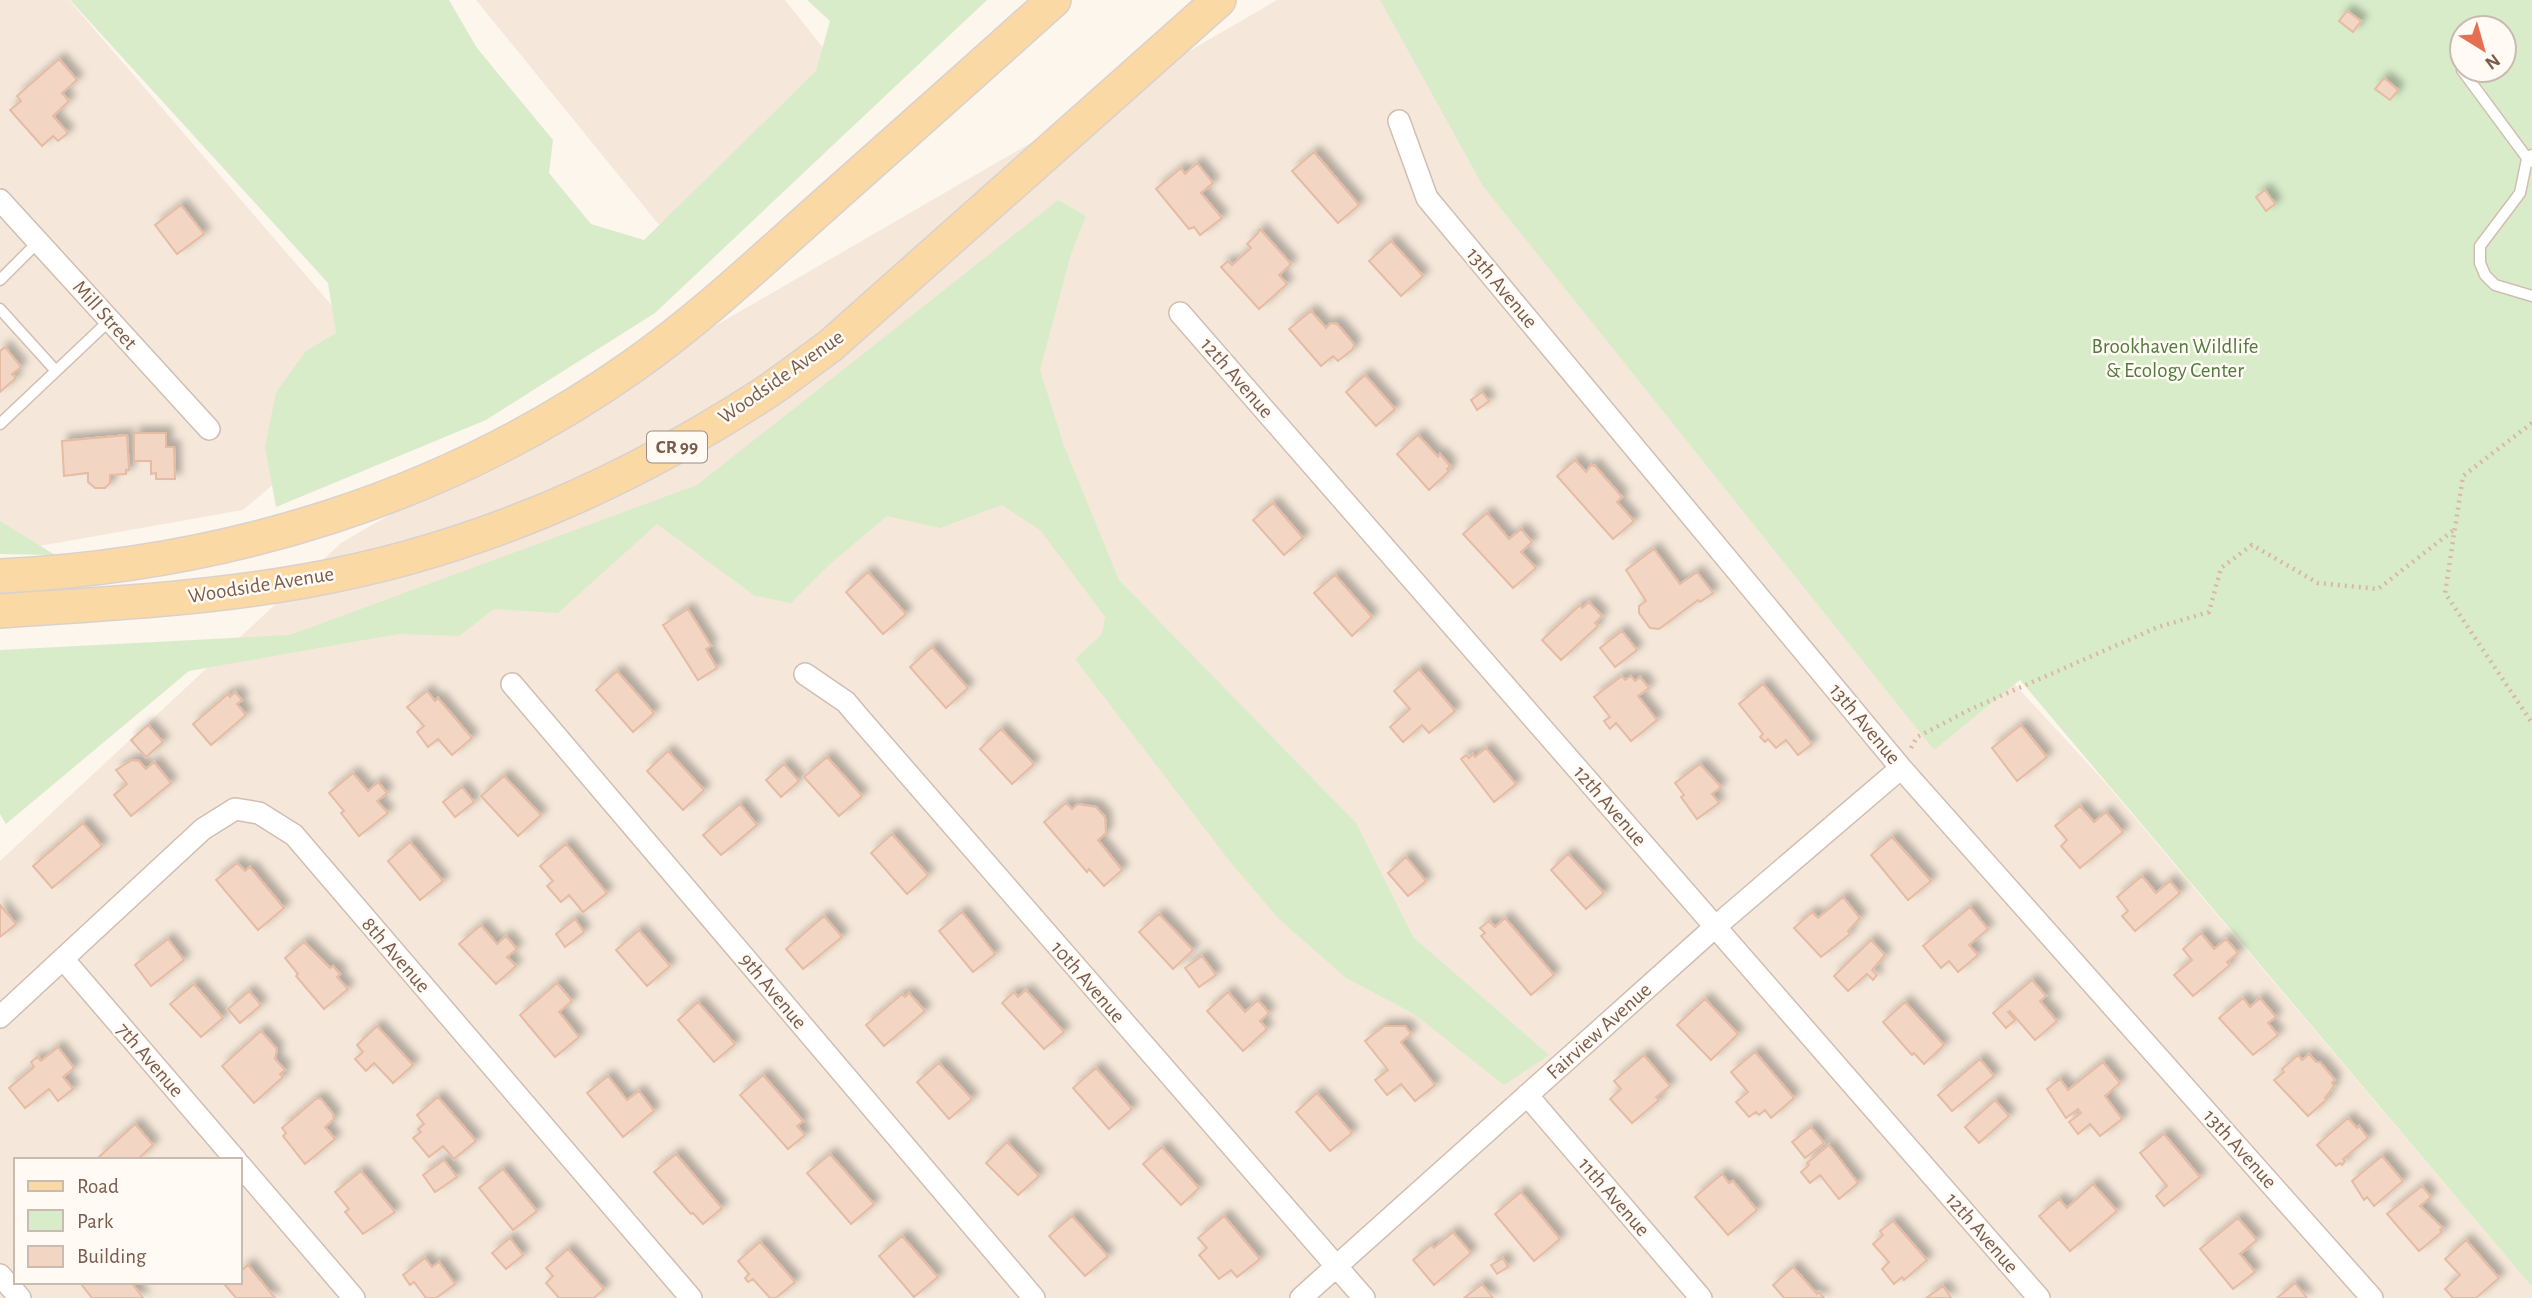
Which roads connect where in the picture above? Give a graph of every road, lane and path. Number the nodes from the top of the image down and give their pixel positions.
1 (1054, 0) edge
2 (1219, 0) edge
3 (2473, 84) edge
4 (1399, 121) dead end
5 (2530, 159) edge
6 (0, 200) edge
7 (38, 242) junction
8 (0, 280) edge
9 (2532, 296) edge
10 (0, 309) edge
11 (1180, 313) dead end
12 (110, 320) junction
13 (55, 371) junction
14 (2532, 423) edge
15 (0, 424) edge
16 (209, 429) dead end
17 (2455, 529) junction
18 (0, 576) edge
19 (0, 611) edge
20 (804, 674) dead end
21 (512, 684) dead end
22 (2532, 723) edge
23 (1901, 768) junction
24 (1715, 926) junction
25 (64, 960) junction
26 (0, 1017) edge
27 (1527, 1095) junction
28 (234, 1158) edge
29 (242, 1167) edge
30 (1337, 1266) junction
31 (0, 1275) edge
32 (20, 1298) edge
33 (354, 1298) edge
34 (691, 1298) edge
35 (1034, 1298) edge
36 (1301, 1298) edge
37 (1364, 1298) edge
38 (1701, 1298) edge
39 (2039, 1298) edge
40 (2372, 1298) edge

1 - 18 main road, Woodside Avenue
2 - 19 main road, Woodside Avenue / CR 99
3 - 5 lane
4 - 23 street, 13th Avenue
5 - 9 lane
6 - 7 street, Mill Street
7 - 8 lane
7 - 12 street, Mill Street
10 - 13 lane
11 - 24 street, 12th Avenue
12 - 13 lane
12 - 16 street, Mill Street
13 - 15 lane
14 - 17 path
17 - 22 path
17 - 23 path
20 - 30 street, 10th Avenue
21 - 35 street, 9th Avenue
23 - 24 street, Fairview Avenue
23 - 40 street, 13th Avenue
24 - 27 street, Fairview Avenue
24 - 39 street, 12th Avenue
25 - 26 street, 8th Avenue
25 - 28 street, 7th Avenue
25 - 34 street, 8th Avenue
27 - 30 street, Fairview Avenue
27 - 38 street, 11th Avenue
29 - 33 street
30 - 36 street, Fairview Avenue
30 - 37 street, 10th Avenue
31 - 32 street

